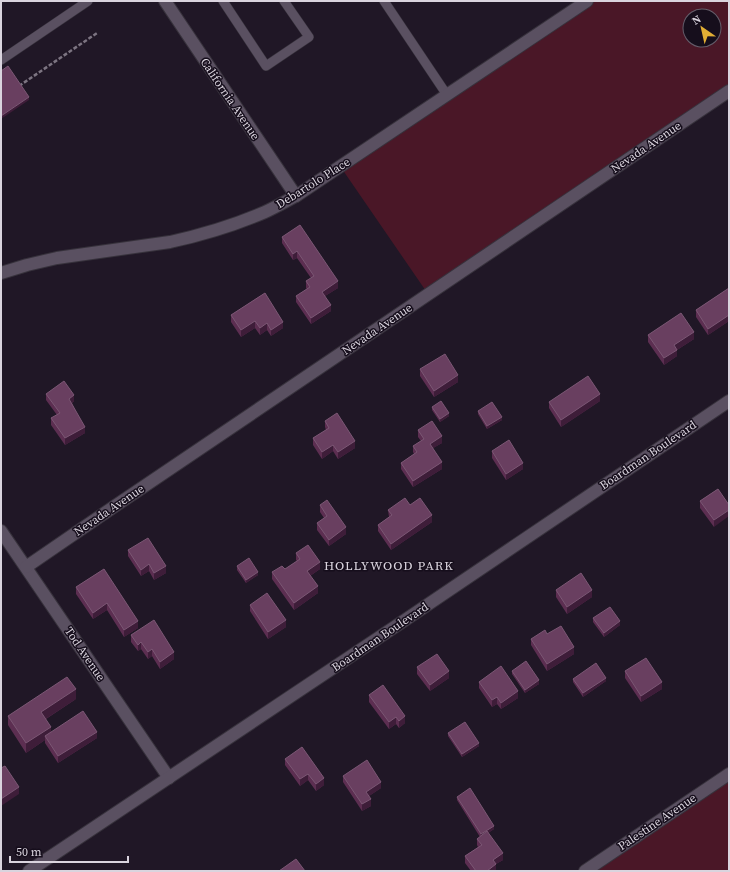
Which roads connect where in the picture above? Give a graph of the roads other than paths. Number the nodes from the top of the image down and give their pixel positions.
1 (88, 1) edge
2 (165, 1) edge
3 (223, 1) edge
4 (284, 1) edge
5 (384, 1) edge
6 (587, 1) edge
7 (1, 60) edge
8 (729, 91) edge
9 (448, 94) junction
10 (296, 196) junction
11 (1, 273) edge
12 (729, 401) edge
13 (1, 531) edge
14 (26, 567) junction
15 (729, 774) edge
16 (169, 778) junction
17 (29, 871) edge
18 (585, 871) edge

1 - 7 lane
2 - 10 street, California Avenue
3 - 4 lane
5 - 9 lane
6 - 9 street, Debartolo Place
8 - 14 street, Nevada Avenue
9 - 10 street, Debartolo Place
10 - 11 street, Debartolo Place
12 - 16 street, Boardman Boulevard
13 - 14 street, Tod Avenue
14 - 16 street, Tod Avenue
15 - 18 street, Palestine Avenue
16 - 17 street, Boardman Boulevard

